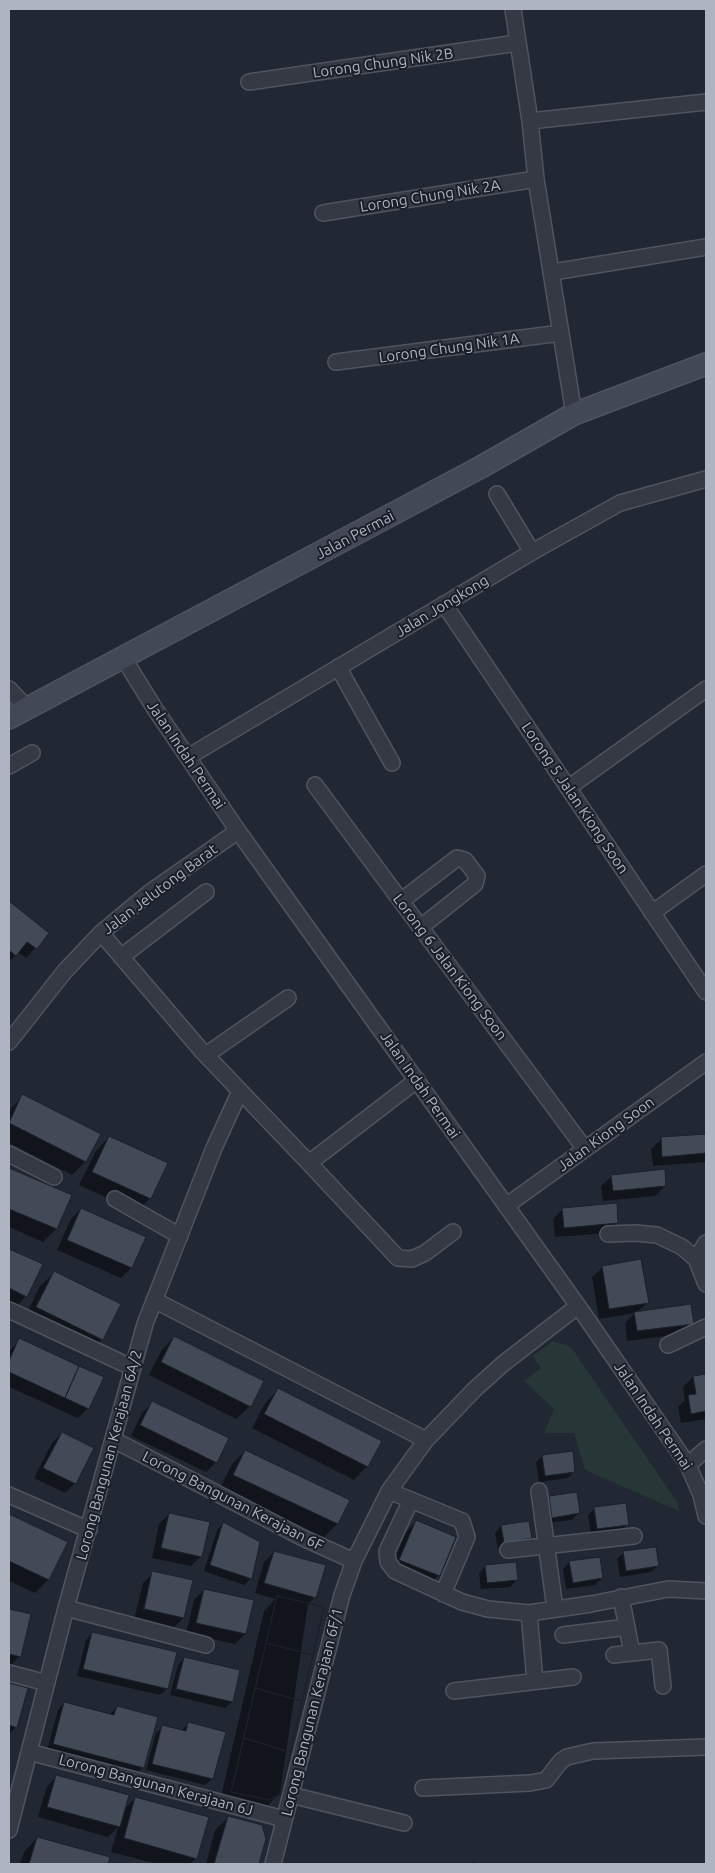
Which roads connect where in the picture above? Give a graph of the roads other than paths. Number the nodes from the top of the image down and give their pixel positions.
1 (513, 9) edge
2 (517, 43) junction
3 (249, 82) dead end
4 (706, 102) edge
5 (530, 121) junction
6 (536, 179) junction
7 (323, 213) dead end
8 (706, 247) edge
9 (553, 272) junction
10 (561, 333) junction
11 (336, 362) dead end
12 (706, 364) edge
13 (574, 414) junction
14 (706, 479) edge
15 (497, 494) dead end
16 (532, 552) junction
17 (444, 604) junction
18 (124, 659) junction
19 (338, 667) junction
20 (9, 689) edge
21 (706, 689) edge
22 (28, 709) junction
23 (9, 718) edge
24 (32, 754) dead end
25 (188, 757) junction
26 (392, 763) dead end
27 (9, 766) edge
28 (315, 785) dead end
29 (568, 788) junction
30 (238, 831) junction
31 (706, 874) edge
32 (206, 892) dead end
33 (401, 901) junction
34 (652, 913) junction
35 (421, 928) junction
36 (101, 933) junction
37 (121, 957) junction
38 (706, 992) edge
39 (288, 998) dead end
40 (9, 1042) edge
41 (206, 1055) junction
42 (706, 1062) edge
43 (417, 1080) junction
44 (240, 1091) junction
45 (585, 1150) junction
46 (9, 1154) edge
47 (309, 1163) junction
48 (54, 1177) dead end
49 (115, 1199) dead end
50 (506, 1206) junction
51 (453, 1232) dead end
52 (608, 1234) dead end
53 (180, 1236) junction
54 (706, 1243) edge
55 (696, 1259) junction
56 (706, 1284) edge
57 (154, 1300) junction
58 (578, 1306) junction
59 (9, 1310) edge
60 (706, 1327) edge
61 (668, 1345) dead end
62 (133, 1368) junction
63 (114, 1440) junction
64 (426, 1440) junction
65 (706, 1449) edge
66 (688, 1464) junction
67 (539, 1490) dead end
68 (389, 1492) junction
69 (9, 1496) edge
70 (411, 1500) junction
71 (706, 1516) edge
72 (89, 1530) junction
73 (634, 1536) dead end
74 (547, 1548) junction
75 (508, 1550) dead end
76 (354, 1561) junction
77 (706, 1591) edge
78 (443, 1594) junction
79 (621, 1597) junction
80 (66, 1608) junction
81 (556, 1609) junction
82 (529, 1613) junction
83 (627, 1627) junction
84 (563, 1634) dead end
85 (206, 1646) dead end
86 (632, 1652) junction
87 (614, 1655) dead end
88 (9, 1672) edge
89 (573, 1677) dead end
90 (535, 1681) junction
91 (47, 1683) junction
92 (663, 1686) dead end
93 (454, 1691) dead end
94 (706, 1747) edge
95 (29, 1752) junction
96 (423, 1788) dead end
97 (291, 1795) junction
98 (284, 1819) junction
99 (404, 1823) dead end
100 (9, 1830) edge
101 (273, 1864) edge

1 - 2 street
2 - 3 street, Lorong Chung Nik 2B
2 - 5 street
4 - 5 street
5 - 6 street
6 - 7 street, Lorong Chung Nik 2A
6 - 9 street
8 - 9 street
9 - 10 street
10 - 11 street, Lorong Chung Nik 1A
10 - 13 street
12 - 13 street, Jalan Permai
13 - 18 street, Jalan Permai
14 - 16 street, Jalan Jongkong
15 - 16 street
16 - 17 street, Jalan Jongkong
17 - 19 street, Jalan Jongkong
17 - 29 street, Lorong 5 Jalan Kiong Soon
18 - 22 street, Jalan Permai
18 - 25 street, Jalan Indah Permai
19 - 25 street, Jalan Jongkong
19 - 26 street
20 - 22 street
21 - 29 street
22 - 23 street, Jalan Permai
24 - 27 street
25 - 30 street, Jalan Indah Permai
28 - 33 street, Lorong 6 Jalan Kiong Soon
29 - 34 street, Lorong 5 Jalan Kiong Soon
30 - 36 street, Jalan Jelutong Barat
30 - 43 street, Jalan Indah Permai
31 - 34 street
32 - 37 street
33 - 35 street, Lorong 6 Jalan Kiong Soon
33 - 35 street
34 - 38 street, Lorong 5 Jalan Kiong Soon
35 - 45 street, Lorong 6 Jalan Kiong Soon
36 - 37 street
36 - 40 street, Jalan Jelutong Barat
37 - 41 street
39 - 41 street
41 - 44 street
42 - 45 street, Jalan Kiong Soon
43 - 47 street
43 - 50 street, Jalan Indah Permai
44 - 47 street
44 - 53 street, Lorong Bangunan Kerajaan 6A/2
45 - 50 street, Jalan Kiong Soon
46 - 48 street
47 - 51 street
49 - 53 street
50 - 58 street, Jalan Indah Permai
52 - 55 street
53 - 57 street, Lorong Bangunan Kerajaan 6A/2
54 - 55 street
55 - 56 street
57 - 62 street, Lorong Bangunan Kerajaan 6A/2
57 - 64 street
58 - 64 street, Lorong Bangunan Kerajaan 6F/1
58 - 66 street, Jalan Indah Permai
59 - 62 street
60 - 61 street
62 - 63 street, Lorong Bangunan Kerajaan 6A/2
63 - 72 street, Lorong Bangunan Kerajaan 6A/2
63 - 76 street, Lorong Bangunan Kerajaan 6F
64 - 68 street, Lorong Bangunan Kerajaan 6F/1
65 - 66 street
66 - 71 street, Jalan Indah Permai
67 - 74 street
68 - 70 street
68 - 76 street, Lorong Bangunan Kerajaan 6F/1
69 - 72 street
70 - 78 street
70 - 78 street
72 - 80 street, Lorong Bangunan Kerajaan 6A/2
73 - 74 street
74 - 75 street
74 - 81 street
76 - 97 street, Lorong Bangunan Kerajaan 6F/1
77 - 79 street
78 - 82 street
79 - 81 street
79 - 83 street
80 - 85 street
80 - 91 street, Lorong Bangunan Kerajaan 6A/2
81 - 82 street
82 - 90 street
83 - 84 street
83 - 86 street
86 - 87 street
86 - 92 street
88 - 91 street
89 - 90 street
90 - 93 street
91 - 95 street, Lorong Bangunan Kerajaan 6A/2
94 - 96 street
95 - 98 street, Lorong Bangunan Kerajaan 6J
95 - 100 street, Lorong Bangunan Kerajaan 6A/2
97 - 98 street, Lorong Bangunan Kerajaan 6F/1
97 - 99 street
98 - 101 street, Lorong Bangunan Kerajaan 6F/1

